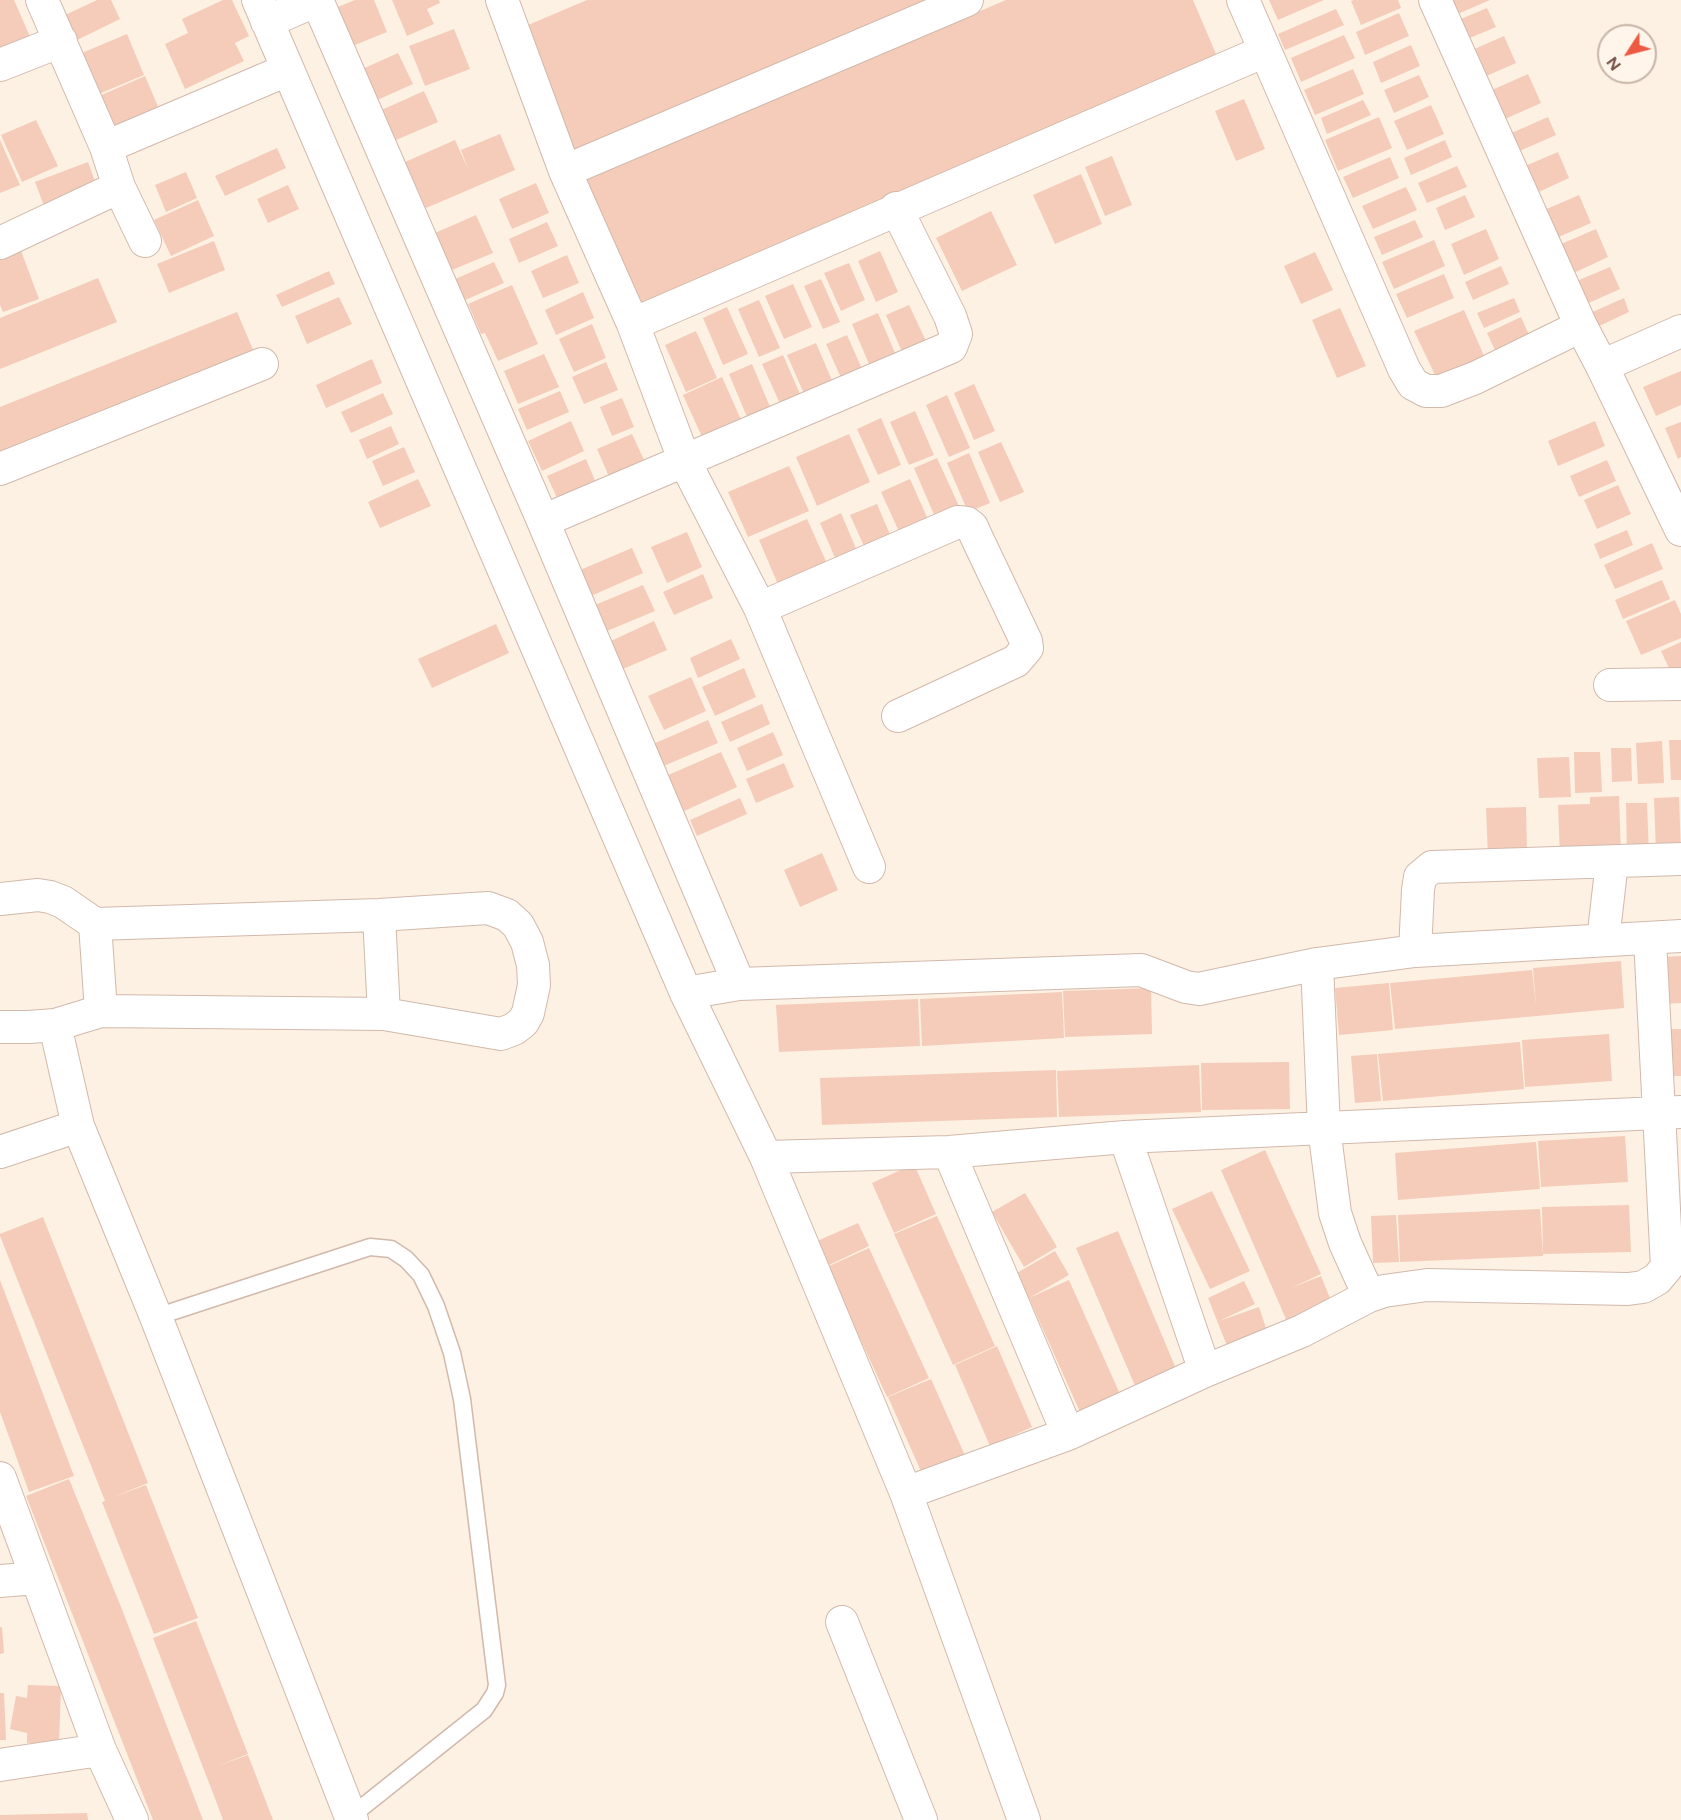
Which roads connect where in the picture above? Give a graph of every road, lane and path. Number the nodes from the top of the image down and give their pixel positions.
1 (42, 0) edge
2 (317, 0) edge
3 (967, 0) edge
4 (1243, 0) edge
5 (1434, 0) edge
6 (511, 3) edge
7 (262, 11) edge
8 (61, 41) junction
9 (1265, 51) junction
10 (0, 65) edge
11 (287, 70) junction
12 (106, 147) junction
13 (565, 171) junction
14 (119, 187) junction
15 (896, 208) junction
16 (146, 241) dead end
17 (0, 243) edge
18 (633, 324) junction
19 (1581, 326) junction
20 (1681, 331) edge
21 (262, 364) dead end
22 (1602, 366) junction
23 (685, 462) junction
24 (0, 469) edge
25 (543, 521) junction
26 (1681, 530) edge
27 (760, 608) junction
28 (1681, 684) edge
29 (1610, 686) dead end
30 (898, 716) dead end
31 (1681, 859) edge
32 (1612, 862) junction
33 (869, 867) dead end
34 (0, 899) edge
35 (379, 915) junction
36 (95, 924) junction
37 (1681, 936) edge
38 (1650, 939) junction
39 (1603, 940) junction
40 (1415, 951) junction
41 (1317, 964) junction
42 (739, 984) junction
43 (686, 993) junction
44 (101, 1011) junction
45 (384, 1014) junction
46 (56, 1025) junction
47 (0, 1027) edge
48 (1670, 1112) edge
49 (78, 1126) junction
50 (1324, 1128) junction
51 (1125, 1137) junction
52 (0, 1152) edge
53 (949, 1152) junction
54 (766, 1156) junction
55 (1369, 1296) junction
56 (156, 1317) junction
57 (1205, 1371) junction
58 (1068, 1434) junction
59 (0, 1478) edge
60 (906, 1493) junction
61 (36, 1578) junction
62 (0, 1581) edge
63 (842, 1622) dead end
64 (100, 1750) junction
65 (0, 1766) edge
66 (351, 1819) edge
67 (132, 1820) edge
68 (921, 1820) edge
69 (1024, 1820) edge

1 - 8 street
2 - 7 street
2 - 25 street
3 - 13 street
4 - 9 street
5 - 19 street
6 - 13 street
7 - 11 street
8 - 10 street
8 - 12 street
9 - 15 street
9 - 19 street
11 - 12 street
11 - 43 street
12 - 14 street
13 - 18 street
14 - 16 street
14 - 17 street
15 - 18 street
15 - 23 street
18 - 23 street
19 - 22 street
20 - 22 street
21 - 24 street
22 - 26 street
23 - 25 street
23 - 27 street
25 - 42 street
27 - 30 street
27 - 33 street
28 - 29 street
31 - 32 street
32 - 39 street
32 - 40 street
34 - 36 street
35 - 36 street
35 - 45 street
35 - 45 street
36 - 44 street
37 - 38 street
38 - 39 street
38 - 48 street
39 - 40 street
40 - 41 street
41 - 42 street
41 - 50 street
42 - 43 street
43 - 54 street
44 - 45 street
44 - 46 street
46 - 47 street
46 - 49 street
48 - 50 street
48 - 55 street
49 - 52 street
49 - 56 street
50 - 51 street
50 - 55 street
51 - 53 street
51 - 57 street
53 - 54 street
53 - 58 street
54 - 60 street
55 - 57 street
56 - 66 street
56 - 66 lane
57 - 58 street
58 - 60 street
59 - 61 street
60 - 69 street
61 - 62 street
61 - 64 street
63 - 68 street
64 - 65 street
64 - 67 street

